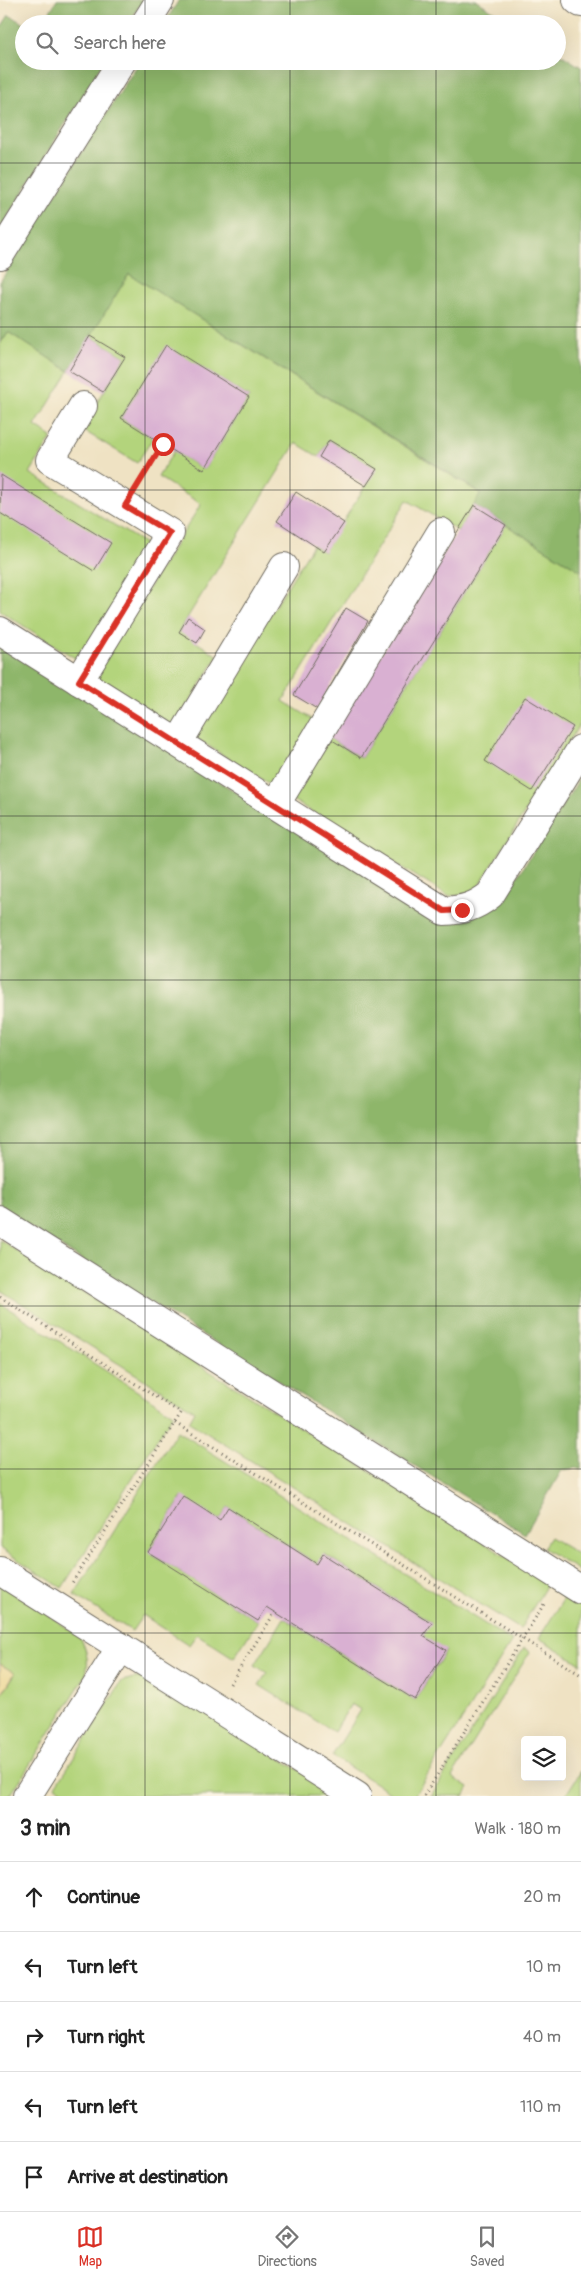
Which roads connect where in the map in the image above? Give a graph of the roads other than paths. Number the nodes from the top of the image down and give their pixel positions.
1 (160, 0) edge
2 (577, 0) edge
3 (581, 3) edge
4 (151, 15) edge
5 (116, 70) edge
6 (0, 255) edge
7 (83, 406) dead end
8 (441, 532) dead end
9 (284, 567) dead end
10 (0, 631) edge
11 (79, 681) junction
12 (178, 743) junction
13 (581, 749) edge
14 (276, 804) junction
15 (0, 1221) edge
16 (0, 1571) edge
17 (571, 1584) edge
18 (121, 1647) junction
19 (27, 1796) edge
20 (357, 1796) edge

1 - 4 street
2 - 3 street
5 - 6 street
7 - 11 street
8 - 14 street
9 - 12 street
10 - 11 street
11 - 12 street
12 - 14 street
13 - 14 street
15 - 17 street
16 - 18 street
18 - 19 street
18 - 20 street

